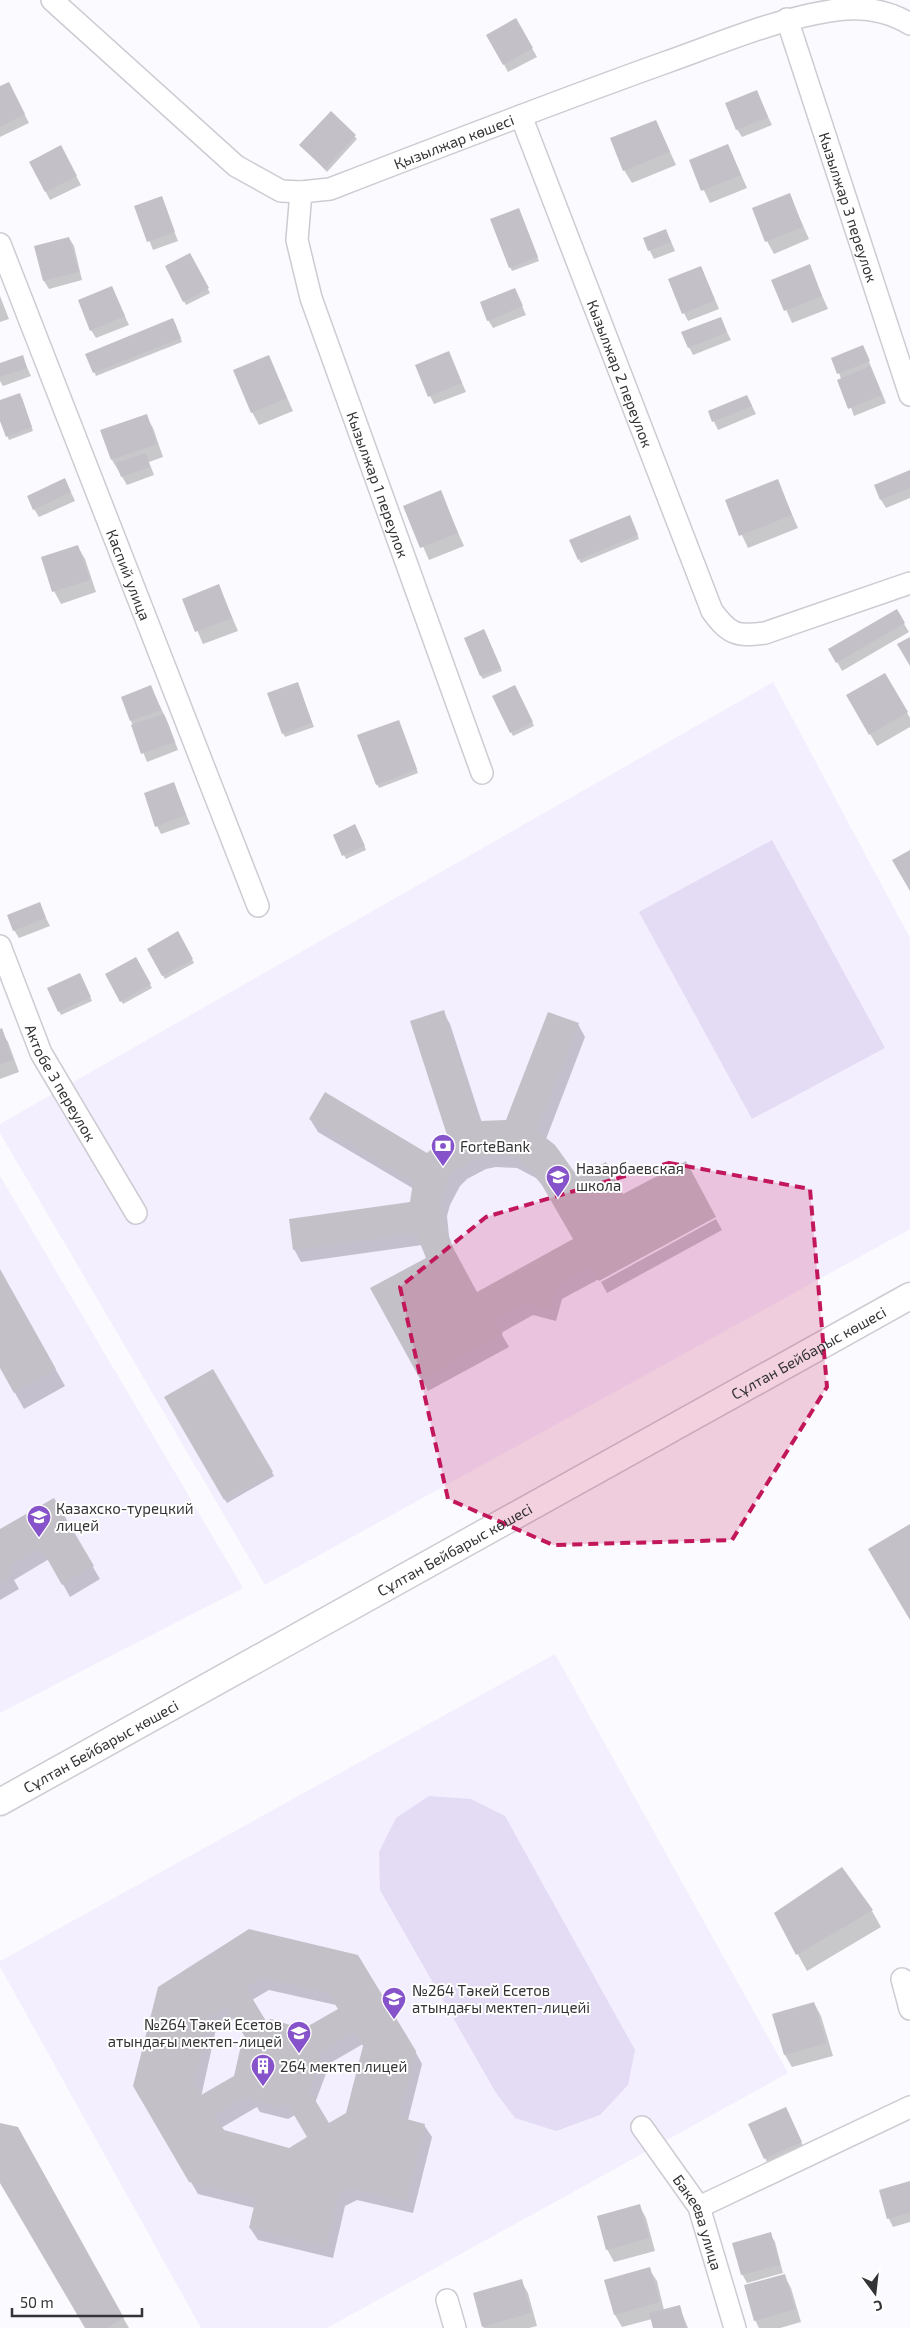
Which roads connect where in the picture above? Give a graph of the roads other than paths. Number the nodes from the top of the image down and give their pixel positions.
1 (52, 0) edge
2 (787, 19) junction
3 (910, 24) edge
4 (521, 116) junction
5 (301, 192) junction
6 (0, 244) edge
7 (910, 395) edge
8 (910, 583) edge
9 (482, 773) dead end
10 (258, 906) dead end
11 (0, 946) edge
12 (136, 1213) dead end
13 (910, 1296) edge
14 (0, 1802) edge
15 (902, 1980) dead end
16 (910, 2009) edge
17 (910, 2106) edge
18 (642, 2127) dead end
19 (699, 2208) junction
20 (447, 2300) dead end
21 (455, 2328) edge
22 (735, 2328) edge

1 - 5 street, Қызылжар көшесі
2 - 3 street, Қызылжар көшесі
2 - 4 street, Қызылжар көшесі
2 - 7 street, Кызылжар 3 переулок
4 - 5 street, Қызылжар көшесі
4 - 8 street, Кызылжар 2 переулок
5 - 9 street, Кызылжар 1 переулок
6 - 10 street, Каспий улица
11 - 12 street, Актобе 3 переулок
13 - 14 main road, Сұлтан Бейбарыс көшесі
15 - 16 street
17 - 19 street
18 - 19 street, Бакеева улица
19 - 22 street, Бакеева улица
20 - 21 street

